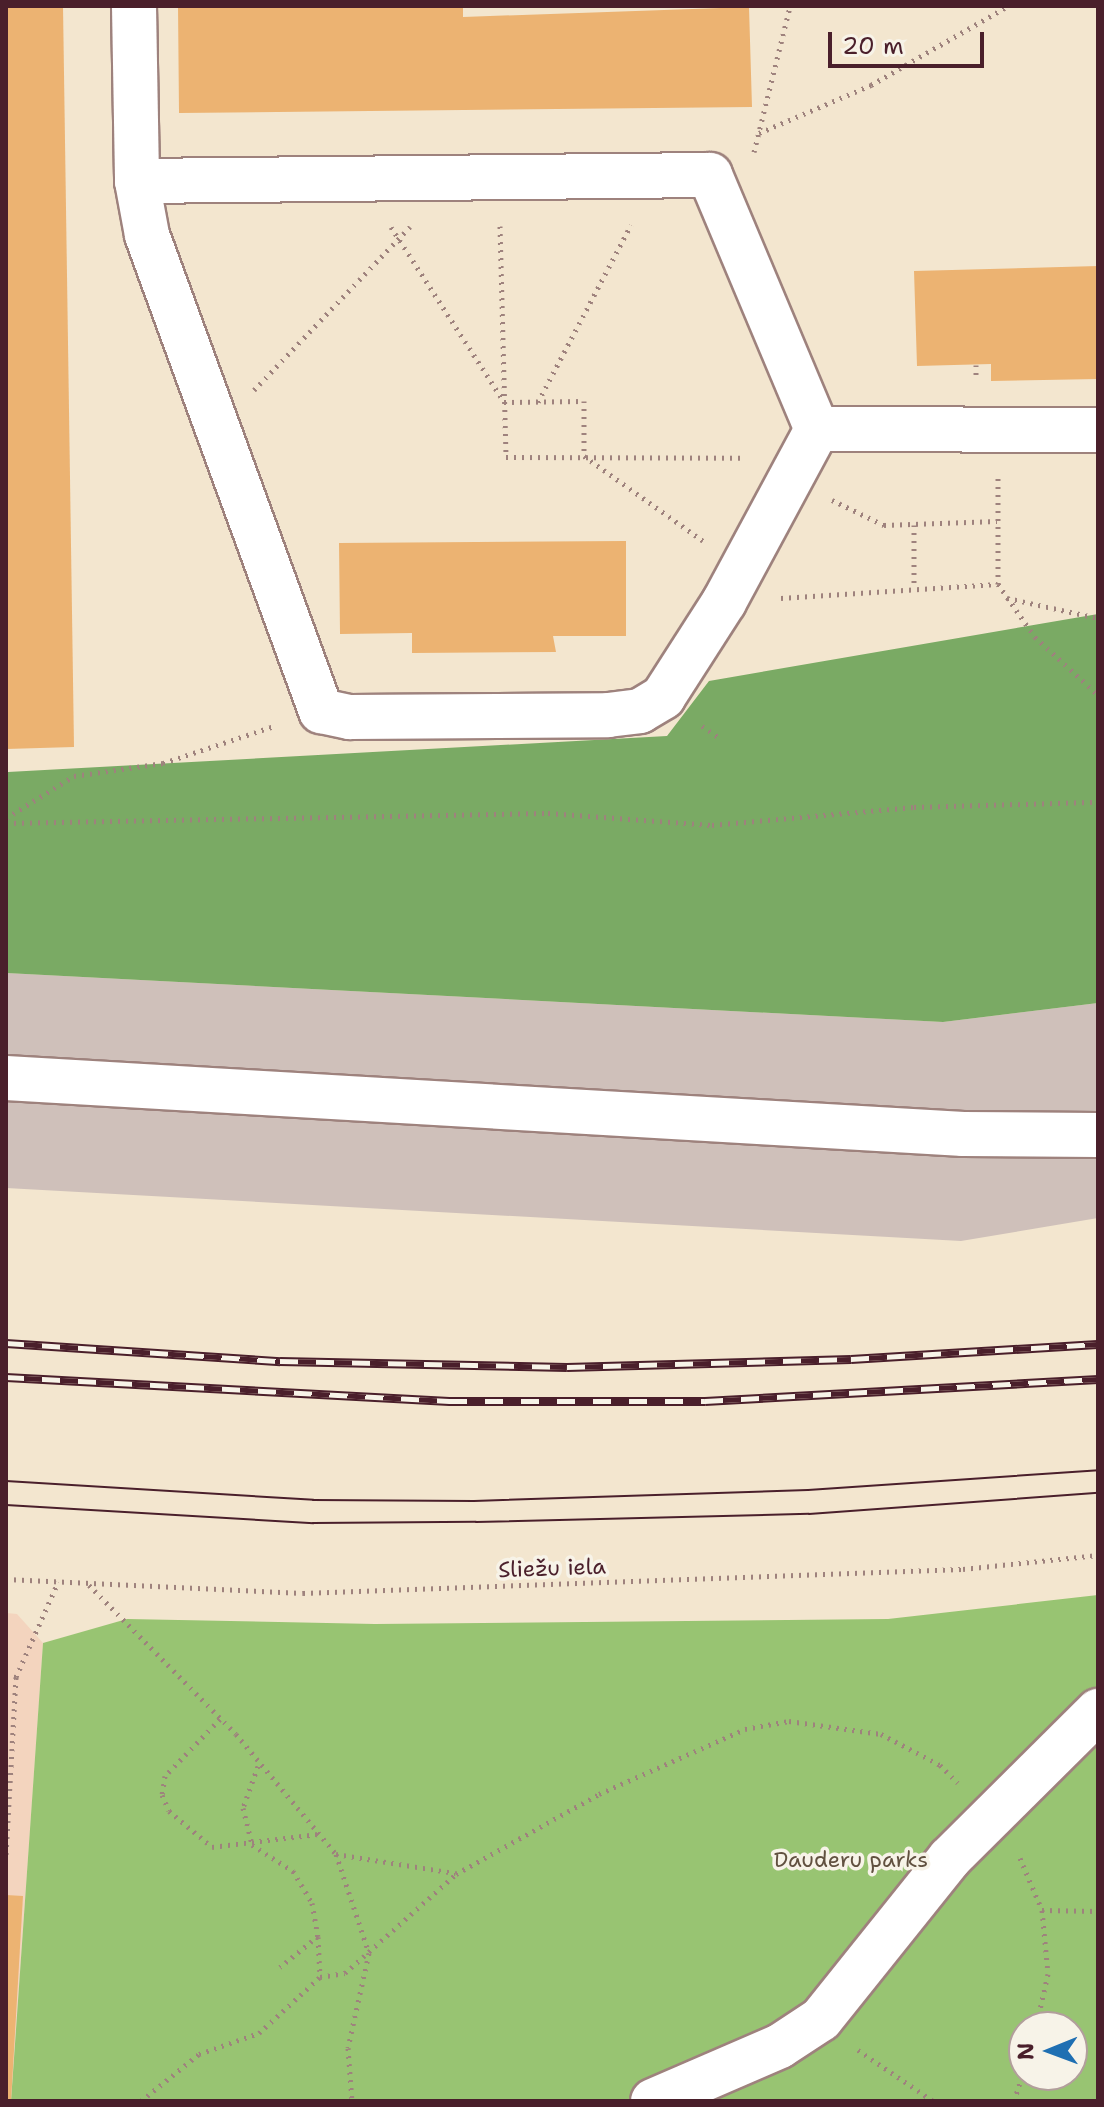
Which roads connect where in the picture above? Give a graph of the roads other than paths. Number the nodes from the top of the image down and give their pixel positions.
1 (134, 6) edge
2 (137, 181) junction
3 (1098, 430) edge
4 (804, 456) junction
5 (6, 1078) edge
6 (1098, 1135) edge
7 (1098, 1711) edge
8 (653, 2101) edge

1 - 2 street
2 - 4 street
2 - 4 street
3 - 4 street
5 - 6 street
7 - 8 street

